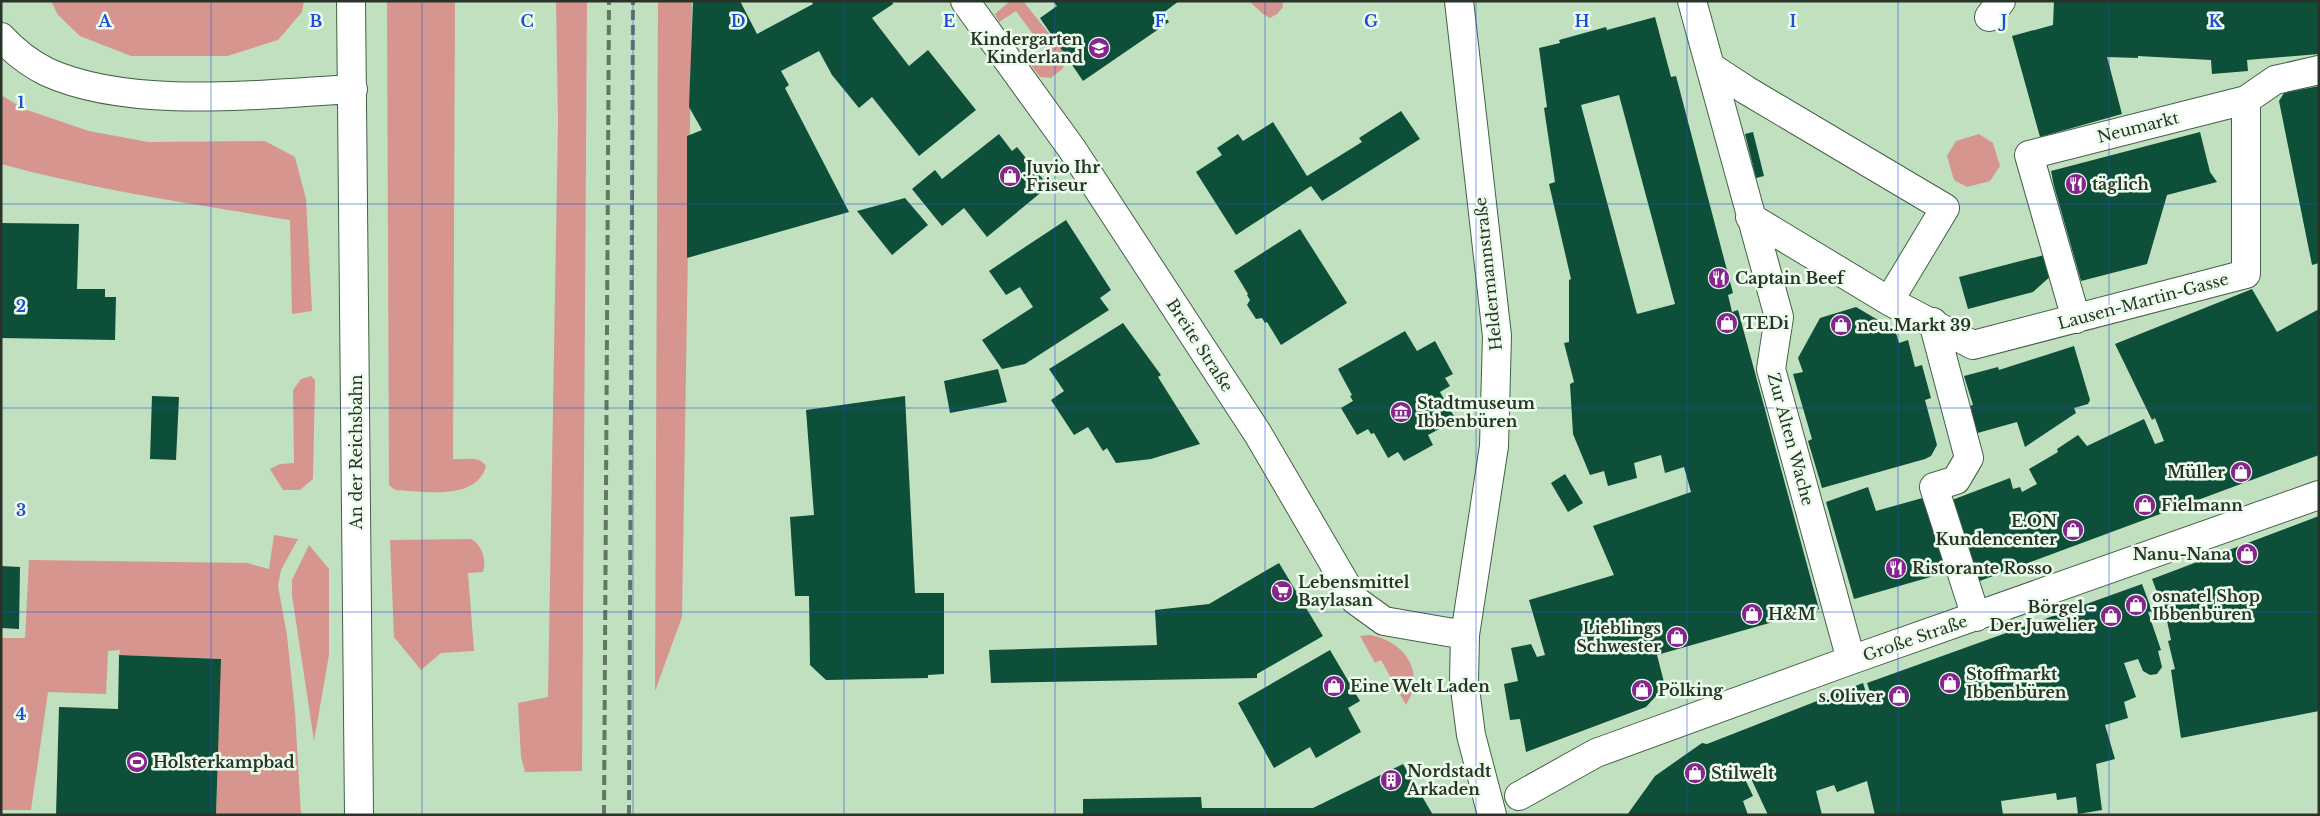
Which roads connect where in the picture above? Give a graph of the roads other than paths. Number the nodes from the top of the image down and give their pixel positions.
1 (352, 1) edge
2 (965, 1) edge
3 (1459, 1) edge
4 (1692, 1) edge
5 (1, 38) edge
6 (1712, 68) junction
7 (2319, 70) edge
8 (353, 89) junction
9 (2246, 100) junction
10 (1750, 216) junction
11 (1889, 300) junction
12 (2076, 319) junction
13 (1933, 322) junction
14 (2319, 495) edge
15 (1976, 617) junction
16 (1465, 636) junction
17 (1851, 660) junction
18 (1519, 796) dead end
19 (359, 815) edge
20 (1492, 815) edge

1 - 8 street, An der Reichsbahn
2 - 16 street, Breite Straße
3 - 16 street, Heldermannstraße
4 - 6 street, Zur Alten Wache
5 - 8 street
6 - 10 street, Zur Alten Wache
6 - 11 street
7 - 9 street
8 - 19 street, An der Reichsbahn
9 - 12 street, Lausen-Martin-Gasse
9 - 12 street, Neumarkt
10 - 11 street, Lausen-Martin-Gasse
10 - 17 street, Zur Alten Wache
11 - 13 street, Lausen-Martin-Gasse
12 - 13 street, Lausen-Martin-Gasse
13 - 15 street
14 - 15 street, Große Straße
15 - 17 street, Große Straße
16 - 20 street
17 - 18 street, Große Straße

